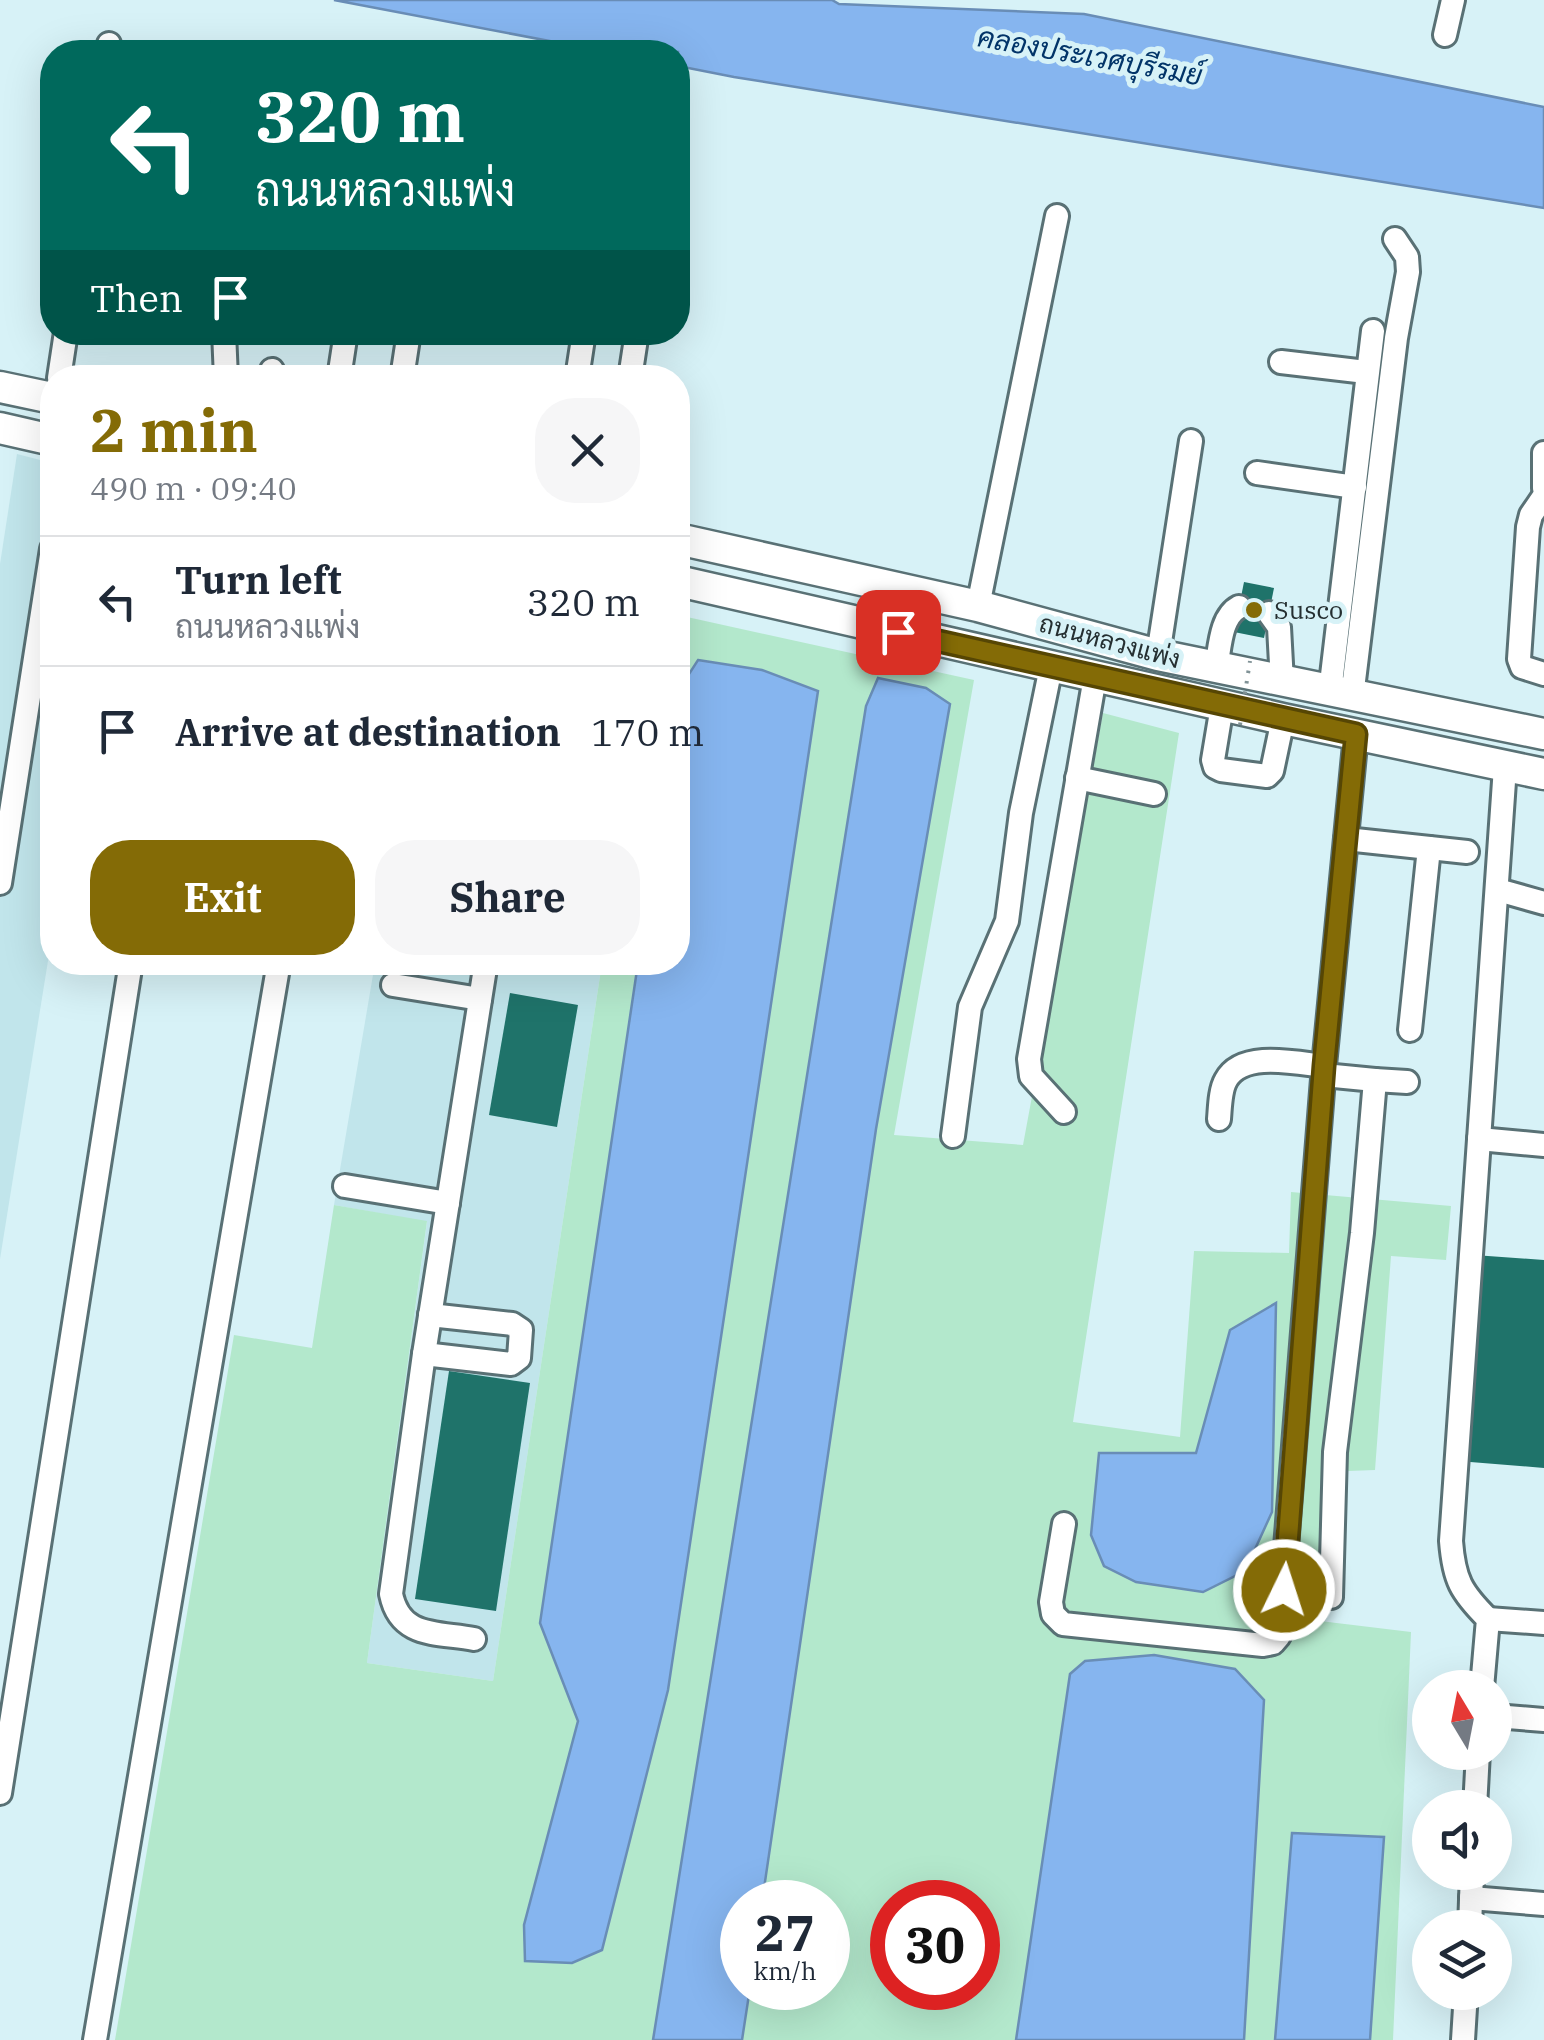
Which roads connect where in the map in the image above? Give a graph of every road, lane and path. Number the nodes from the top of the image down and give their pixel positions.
1 (1453, 0) edge
2 (1445, 35) dead end
3 (1057, 216) dead end
4 (1396, 239) dead end
5 (1373, 330) dead end
6 (1282, 362) dead end
7 (1366, 372) junction
8 (0, 387) edge
9 (40, 395) edge
10 (0, 428) edge
11 (40, 437) edge
12 (1191, 441) dead end
13 (1544, 454) edge
14 (1257, 473) dead end
15 (1355, 488) junction
16 (1544, 488) edge
17 (1544, 496) edge
18 (690, 541) edge
19 (690, 584) edge
20 (978, 606) junction
21 (1240, 607) dead end
22 (1269, 613) dead end
23 (40, 626) edge
24 (1158, 656) junction
25 (1250, 661) dead end
26 (1051, 666) junction
27 (1216, 668) junction
28 (1544, 674) edge
29 (1095, 677) junction
30 (1282, 682) junction
31 (1341, 694) junction
32 (1231, 715) junction
33 (1282, 719) junction
34 (1356, 734) junction
35 (1544, 734) edge
36 (1506, 766) junction
37 (1544, 774) edge
38 (1077, 778) junction
39 (1154, 794) dead end
40 (1346, 839) junction
41 (1429, 848) junction
42 (1467, 852) dead end
43 (0, 882) edge
44 (1498, 890) junction
45 (1544, 903) edge
46 (129, 975) edge
47 (277, 975) edge
48 (484, 975) edge
49 (394, 985) dead end
50 (480, 999) junction
51 (1410, 1030) dead end
52 (1324, 1070) junction
53 (1375, 1080) junction
54 (1407, 1082) dead end
55 (1064, 1112) dead end
56 (1219, 1120) dead end
57 (953, 1136) dead end
58 (1479, 1139) junction
59 (1544, 1144) edge
60 (345, 1186) dead end
61 (448, 1203) junction
62 (430, 1315) junction
63 (424, 1354) junction
64 (1298, 1413) junction
65 (1338, 1417) junction
66 (1064, 1524) dead end
67 (1331, 1597) dead end
68 (1488, 1619) junction
69 (1544, 1623) edge
70 (474, 1639) dead end
71 (1484, 1670) edge
72 (1512, 1717) edge
73 (1544, 1720) edge
74 (0, 1792) edge
75 (1472, 1890) edge
76 (1472, 1898) junction
77 (1544, 1904) edge
78 (1471, 1910) edge
79 (1465, 2010) edge
80 (95, 2040) edge
81 (1463, 2040) edge

1 - 2 street
3 - 20 street
4 - 31 street
5 - 7 street
6 - 7 street
7 - 15 street
8 - 9 main road
10 - 11 main road
12 - 24 street
13 - 16 street
14 - 15 street
15 - 31 street
17 - 28 street
18 - 20 main road, ถนนหลวงแพ่ง
19 - 26 main road, ถนนหลวงแพ่ง
20 - 24 main road, ถนนหลวงแพ่ง
21 - 27 street
22 - 30 street
23 - 43 street
24 - 27 main road, ถนนหลวงแพ่ง
25 - 32 path, bridge
26 - 29 main road, ถนนหลวงแพ่ง
26 - 57 street
27 - 30 main road, ถนนหลวงแพ่ง
29 - 32 main road, ถนนหลวงแพ่ง
29 - 38 street
30 - 31 main road, ถนนหลวงแพ่ง
31 - 35 main road, ถนนหลวงแพ่ง
32 - 33 main road, ถนนหลวงแพ่ง
32 - 33 street
33 - 34 main road, ถนนหลวงแพ่ง
34 - 36 main road, ถนนหลวงแพ่ง
34 - 40 street
36 - 37 main road, ถนนหลวงแพ่ง
36 - 44 street
38 - 39 street
38 - 55 street
40 - 41 street
40 - 52 street
41 - 42 street
41 - 51 street
44 - 45 street
44 - 58 street
46 - 74 street
47 - 80 street
48 - 50 street
49 - 50 street
50 - 61 street
52 - 53 street
52 - 56 street
52 - 64 street
53 - 54 street
53 - 65 street
58 - 59 street
58 - 68 street
60 - 61 street
61 - 62 street
62 - 63 street
62 - 63 street
63 - 70 street
64 - 65 street
64 - 66 street
65 - 67 street
68 - 69 street
68 - 71 street
72 - 73 street
75 - 76 street
76 - 77 street
76 - 78 street
79 - 81 street

